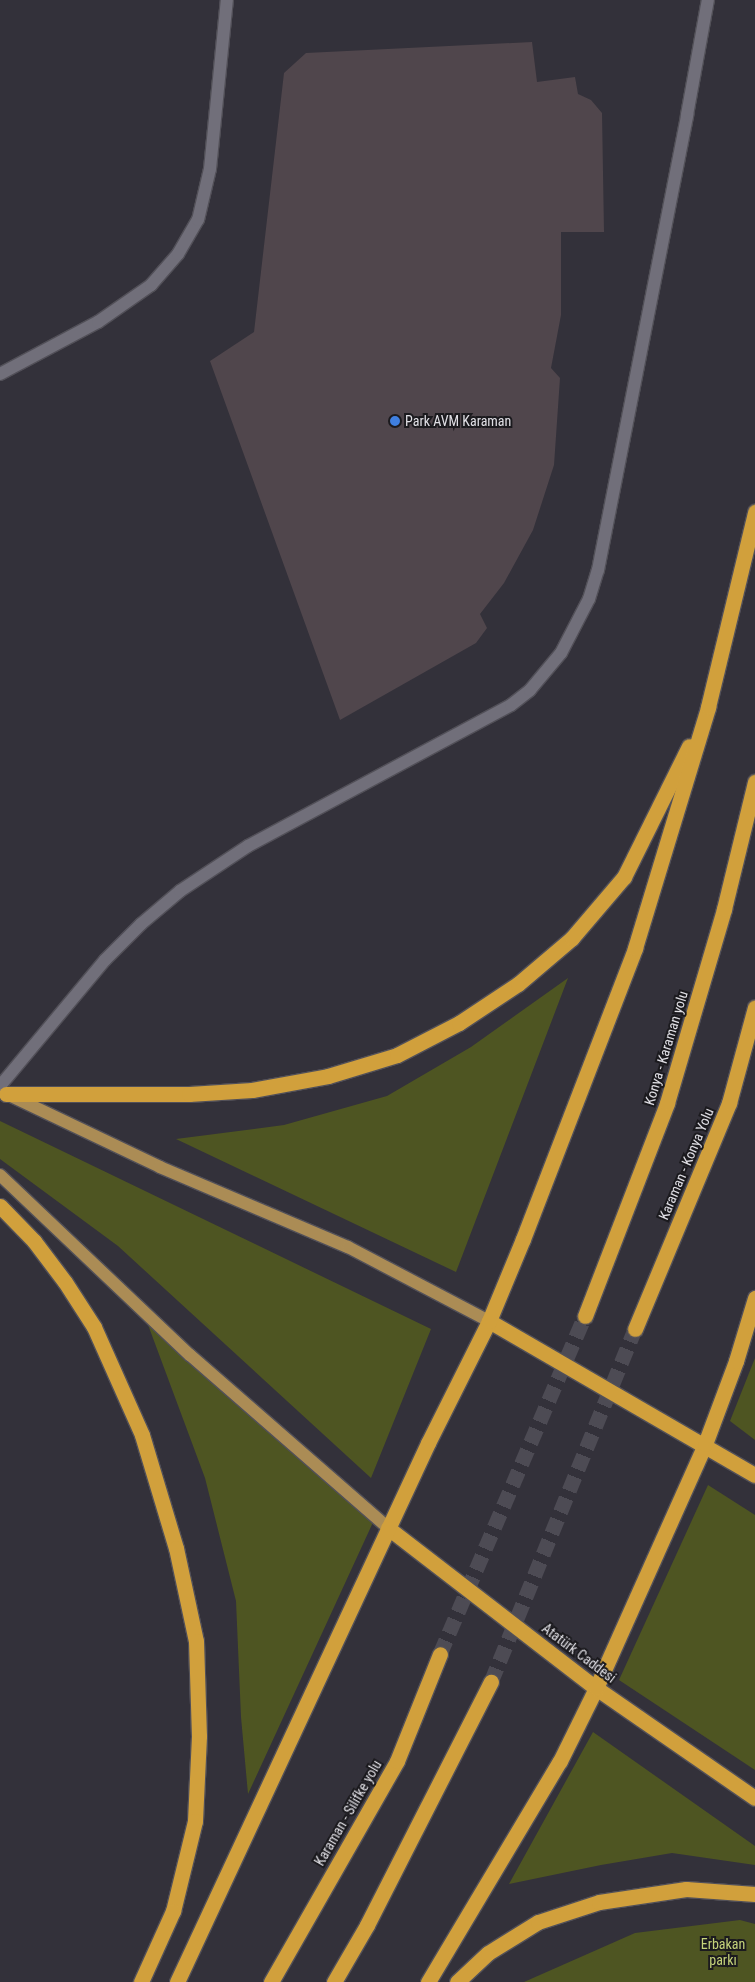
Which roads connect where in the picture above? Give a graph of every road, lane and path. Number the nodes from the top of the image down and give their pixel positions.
1 (227, 0) edge
2 (708, 0) edge
3 (0, 374) edge
4 (755, 512) edge
5 (708, 707) junction
6 (755, 782) edge
7 (755, 1007) edge
8 (2, 1090) edge
9 (0, 1174) edge
10 (0, 1206) edge
11 (755, 1298) edge
12 (586, 1316) tunnel mouth
13 (489, 1321) junction
14 (635, 1329) tunnel mouth
15 (705, 1444) junction
16 (755, 1475) edge
17 (388, 1528) junction
18 (440, 1654) tunnel mouth
19 (491, 1682) tunnel mouth
20 (596, 1688) junction
21 (755, 1798) edge
22 (755, 1894) edge
23 (141, 1982) edge
24 (177, 1982) edge
25 (270, 1982) edge
26 (334, 1982) edge
27 (428, 1982) edge
28 (457, 1982) edge

1 - 3 street
2 - 8 street
4 - 5 highway
5 - 8 highway
5 - 13 highway
6 - 12 highway, Konya - Karaman yolu
7 - 14 highway, Karaman - Konya Yolu
8 - 13 main road
9 - 17 main road
10 - 23 highway
11 - 15 highway
13 - 15 highway
13 - 17 highway
15 - 16 highway
15 - 20 highway
17 - 20 highway, Atatürk Caddesi
17 - 24 highway
18 - 25 highway, Karaman - Silifke yolu
19 - 26 highway
20 - 21 highway, Atatürk Caddesi
20 - 27 highway
22 - 28 highway

